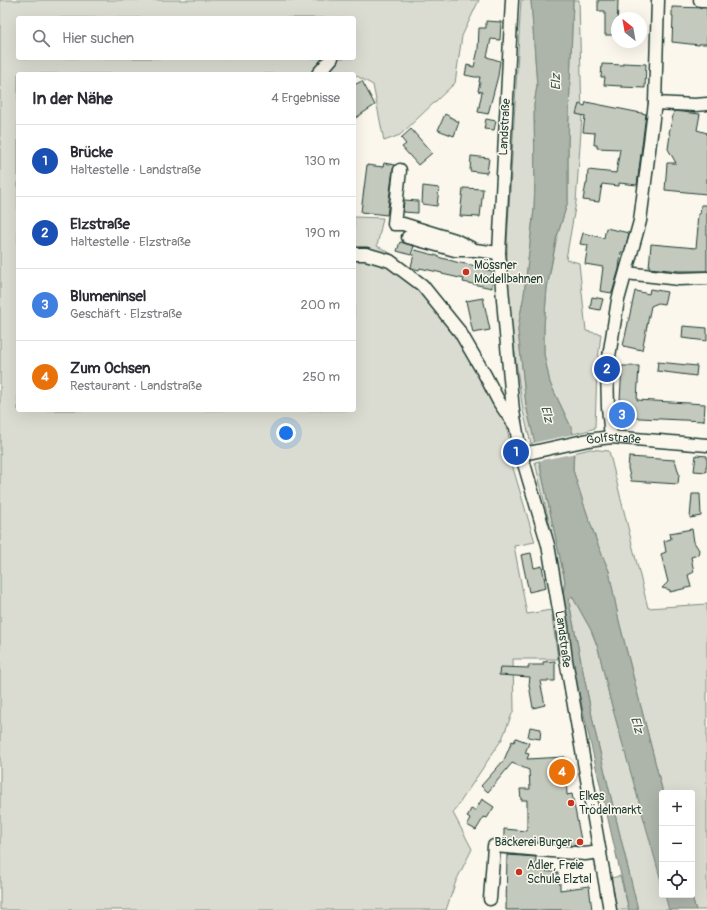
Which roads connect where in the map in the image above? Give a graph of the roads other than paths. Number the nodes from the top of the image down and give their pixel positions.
1 (512, 0) edge
2 (658, 0) edge
3 (700, 0) edge
4 (707, 0) edge
5 (331, 60) edge
6 (320, 72) edge
7 (655, 103) junction
8 (707, 104) edge
9 (400, 170) dead end
10 (408, 237) dead end
11 (475, 250) junction
12 (499, 253) junction
13 (356, 254) edge
14 (626, 272) junction
15 (707, 278) edge
16 (517, 428) junction
17 (611, 437) junction
18 (707, 445) edge
19 (527, 453) junction
20 (600, 852) junction
21 (490, 899) dead end
22 (610, 910) edge

1 - 12 street, Landstraße
2 - 7 street
3 - 4 street
5 - 6 street
7 - 8 street
7 - 14 street
9 - 11 street
10 - 11 street
11 - 12 street
12 - 16 street, Landstraße
13 - 16 street, Landstraße
14 - 15 street
14 - 17 street
16 - 19 street, Landstraße
17 - 18 street, Golfstraße
17 - 19 street, Golfstraße
19 - 20 street, Landstraße
20 - 21 street
20 - 22 street, Landstraße

